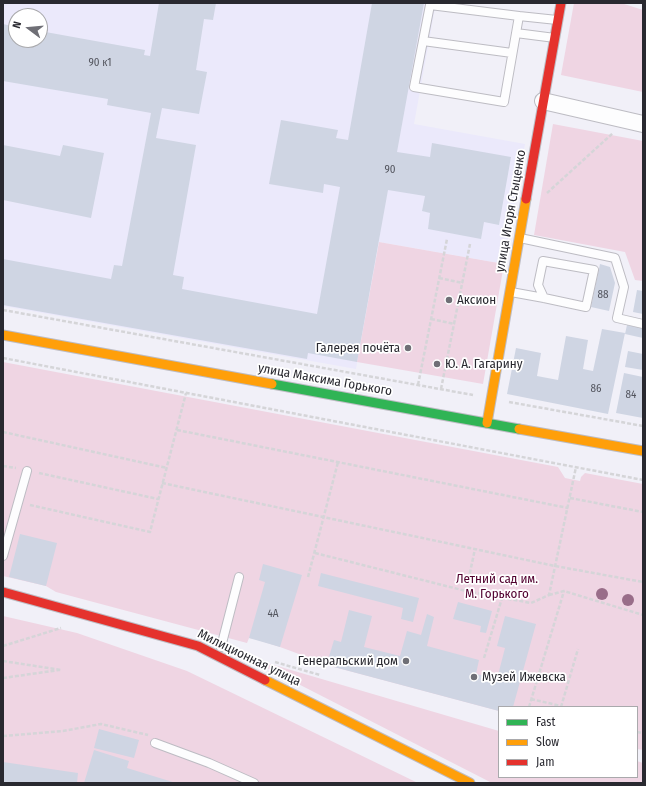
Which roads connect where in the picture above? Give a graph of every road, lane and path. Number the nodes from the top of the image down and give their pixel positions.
1 (561, 3) edge
2 (519, 16) junction
3 (558, 20) junction
4 (516, 33) junction
5 (555, 38) junction
6 (423, 41) junction
7 (512, 53) junction
8 (543, 101) junction
9 (626, 120) junction
10 (643, 124) edge
11 (546, 193) dead end
12 (520, 238) junction
13 (447, 239) dead end
14 (470, 244) dead end
15 (439, 278) junction
16 (463, 283) junction
17 (510, 292) junction
18 (544, 298) junction
19 (3, 310) edge
20 (431, 319) junction
21 (454, 324) junction
22 (643, 324) edge
23 (3, 334) edge
24 (3, 358) edge
25 (418, 385) junction
26 (441, 389) junction
27 (186, 393) junction
28 (492, 399) junction
29 (487, 423) junction
30 (643, 426) edge
31 (176, 430) junction
32 (3, 432) edge
33 (643, 452) edge
34 (338, 462) junction
35 (3, 466) edge
36 (576, 467) junction
37 (166, 468) junction
38 (27, 471) junction
39 (643, 480) edge
40 (162, 483) junction
41 (570, 498) junction
42 (158, 500) junction
43 (18, 502) junction
44 (568, 508) junction
45 (643, 512) edge
46 (324, 517) junction
47 (475, 549) junction
48 (315, 553) junction
49 (3, 556) edge
50 (555, 566) junction
51 (239, 577) dead end
52 (308, 578) dead end
53 (643, 582) edge
54 (466, 591) junction
55 (564, 591) junction
56 (3, 592) edge
57 (549, 595) junction
58 (502, 598) junction
59 (643, 615) edge
60 (62, 627) dead end
61 (3, 646) edge
62 (221, 647) dead end
63 (578, 649) dead end
64 (484, 658) dead end
65 (3, 661) edge
66 (3, 678) edge
67 (531, 699) junction
68 (528, 706) edge
69 (561, 706) edge
70 (3, 736) edge
71 (155, 743) joint
72 (254, 783) edge
73 (470, 783) edge

1 - 3 street, улица Игоря Стыценко
2 - 3 lane
2 - 4 lane
2 - 6 lane
3 - 5 street, улица Игоря Стыценко
4 - 5 lane
4 - 7 lane
5 - 8 street, улица Игоря Стыценко
6 - 7 lane
6 - 7 lane
8 - 9 street
8 - 12 street, улица Игоря Стыценко
9 - 10 street
9 - 11 path
12 - 17 street, улица Игоря Стыценко
12 - 22 lane
13 - 15 path
14 - 16 path
15 - 16 path
15 - 20 path
16 - 21 path
17 - 18 lane
17 - 28 street, улица Игоря Стыценко
18 - 18 lane
19 - 25 path
20 - 21 path
20 - 25 path
21 - 26 path
23 - 29 street, улица Максима Горького
24 - 27 path
25 - 26 path
26 - 28 path
27 - 31 path
27 - 36 path
28 - 29 street, улица Игоря Стыценко
28 - 30 path
29 - 33 street, улица Максима Горького
31 - 34 path
31 - 37 path
32 - 37 path
34 - 44 path
34 - 46 path
35 - 38 path
36 - 39 path
36 - 41 path
37 - 40 path
38 - 42 path
38 - 43 lane
40 - 42 path
40 - 46 path
41 - 44 path
41 - 45 path
42 - 43 path
43 - 49 lane
44 - 50 path
46 - 47 path
46 - 48 path
47 - 50 path
47 - 54 path
48 - 52 path
48 - 54 path
50 - 53 path
50 - 57 path
51 - 62 lane
54 - 58 path
55 - 57 path
55 - 59 path
55 - 67 path
56 - 73 street, Милиционная улица
57 - 58 path
58 - 64 path
60 - 61 path
63 - 69 path
65 - 66 path
67 - 68 path
67 - 69 path
70 - 71 path
71 - 72 lane

